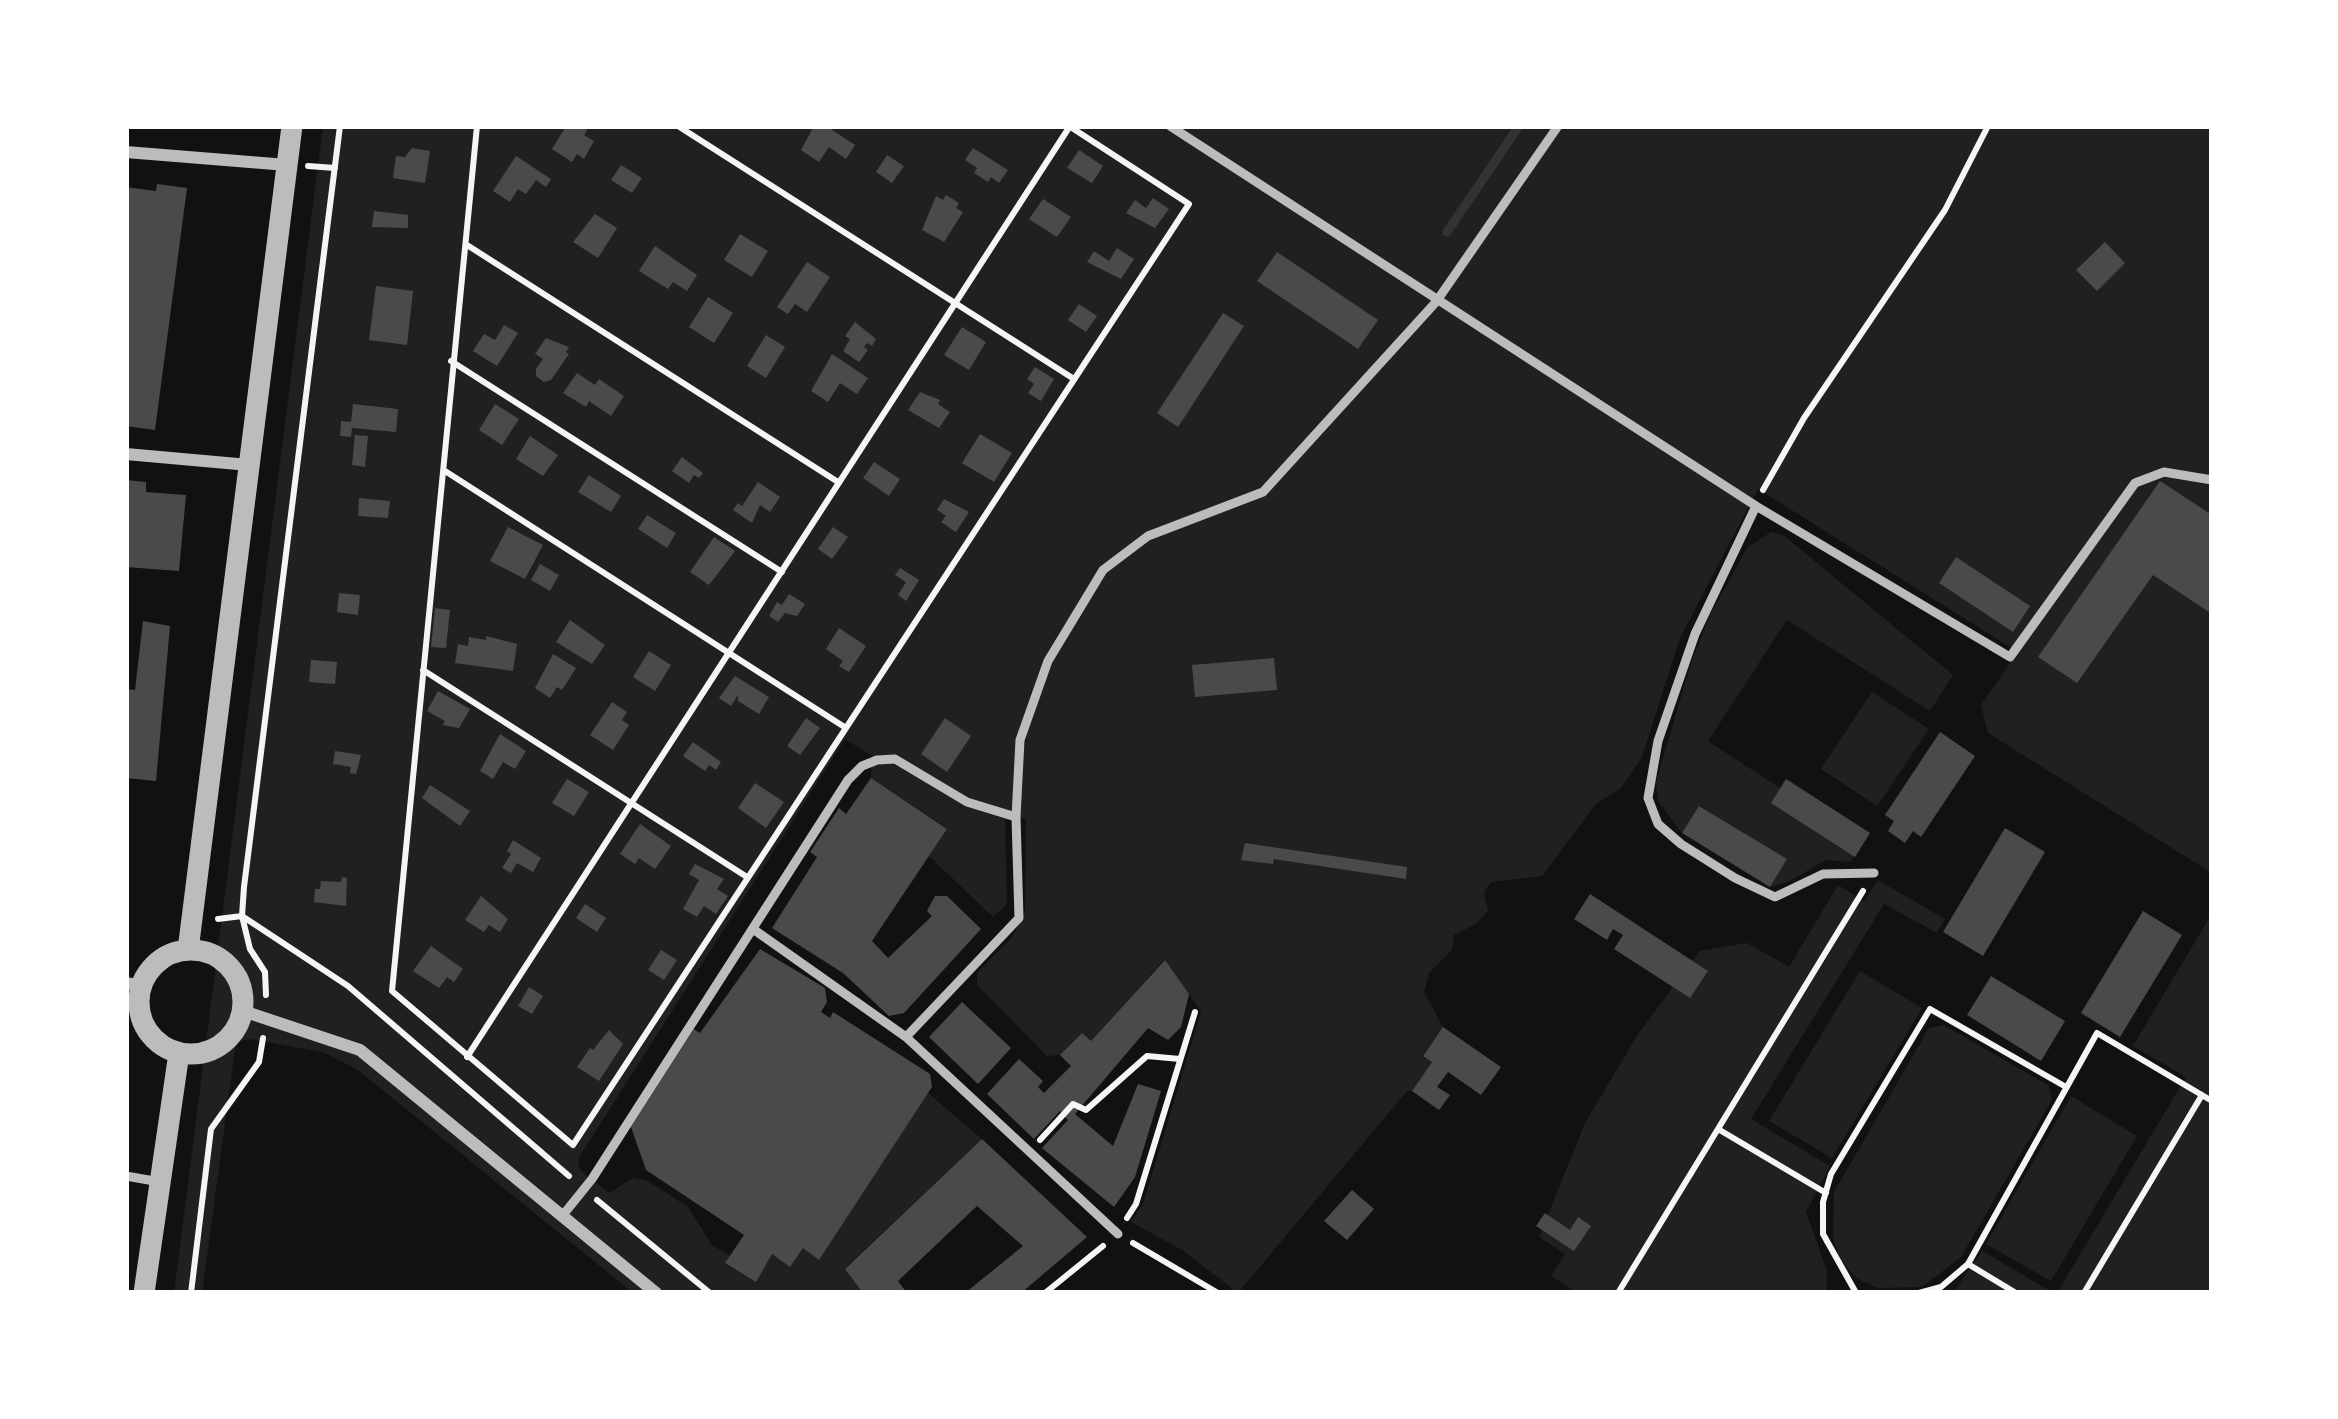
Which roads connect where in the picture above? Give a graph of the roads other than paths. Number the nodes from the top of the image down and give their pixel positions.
1 (292, 126) edge
2 (1170, 126) edge
3 (1558, 126) edge
4 (126, 152) edge
5 (287, 165) junction
6 (1436, 302) junction
7 (126, 454) edge
8 (249, 465) junction
9 (2212, 480) edge
10 (1756, 506) junction
11 (1016, 818) junction
12 (1874, 872) road end
13 (753, 929) junction
14 (188, 950) junction
15 (134, 985) edge
16 (243, 1011) junction
17 (907, 1036) junction
18 (179, 1054) junction
19 (126, 1176) edge
20 (160, 1182) junction
21 (563, 1215) junction
22 (1118, 1234) road end
23 (144, 1293) edge
24 (656, 1293) edge

1 - 5 street
2 - 6 lane
3 - 6 lane
4 - 5 street
5 - 8 street
6 - 10 lane
6 - 11 lane
7 - 8 street
8 - 14 street
9 - 10 lane
10 - 12 lane
11 - 13 lane
11 - 17 lane
13 - 17 lane
13 - 21 lane
14 - 15 street
14 - 16 street
15 - 18 street
16 - 18 street
16 - 21 street
17 - 22 lane
18 - 20 street
19 - 20 lane
20 - 23 street
21 - 24 street

